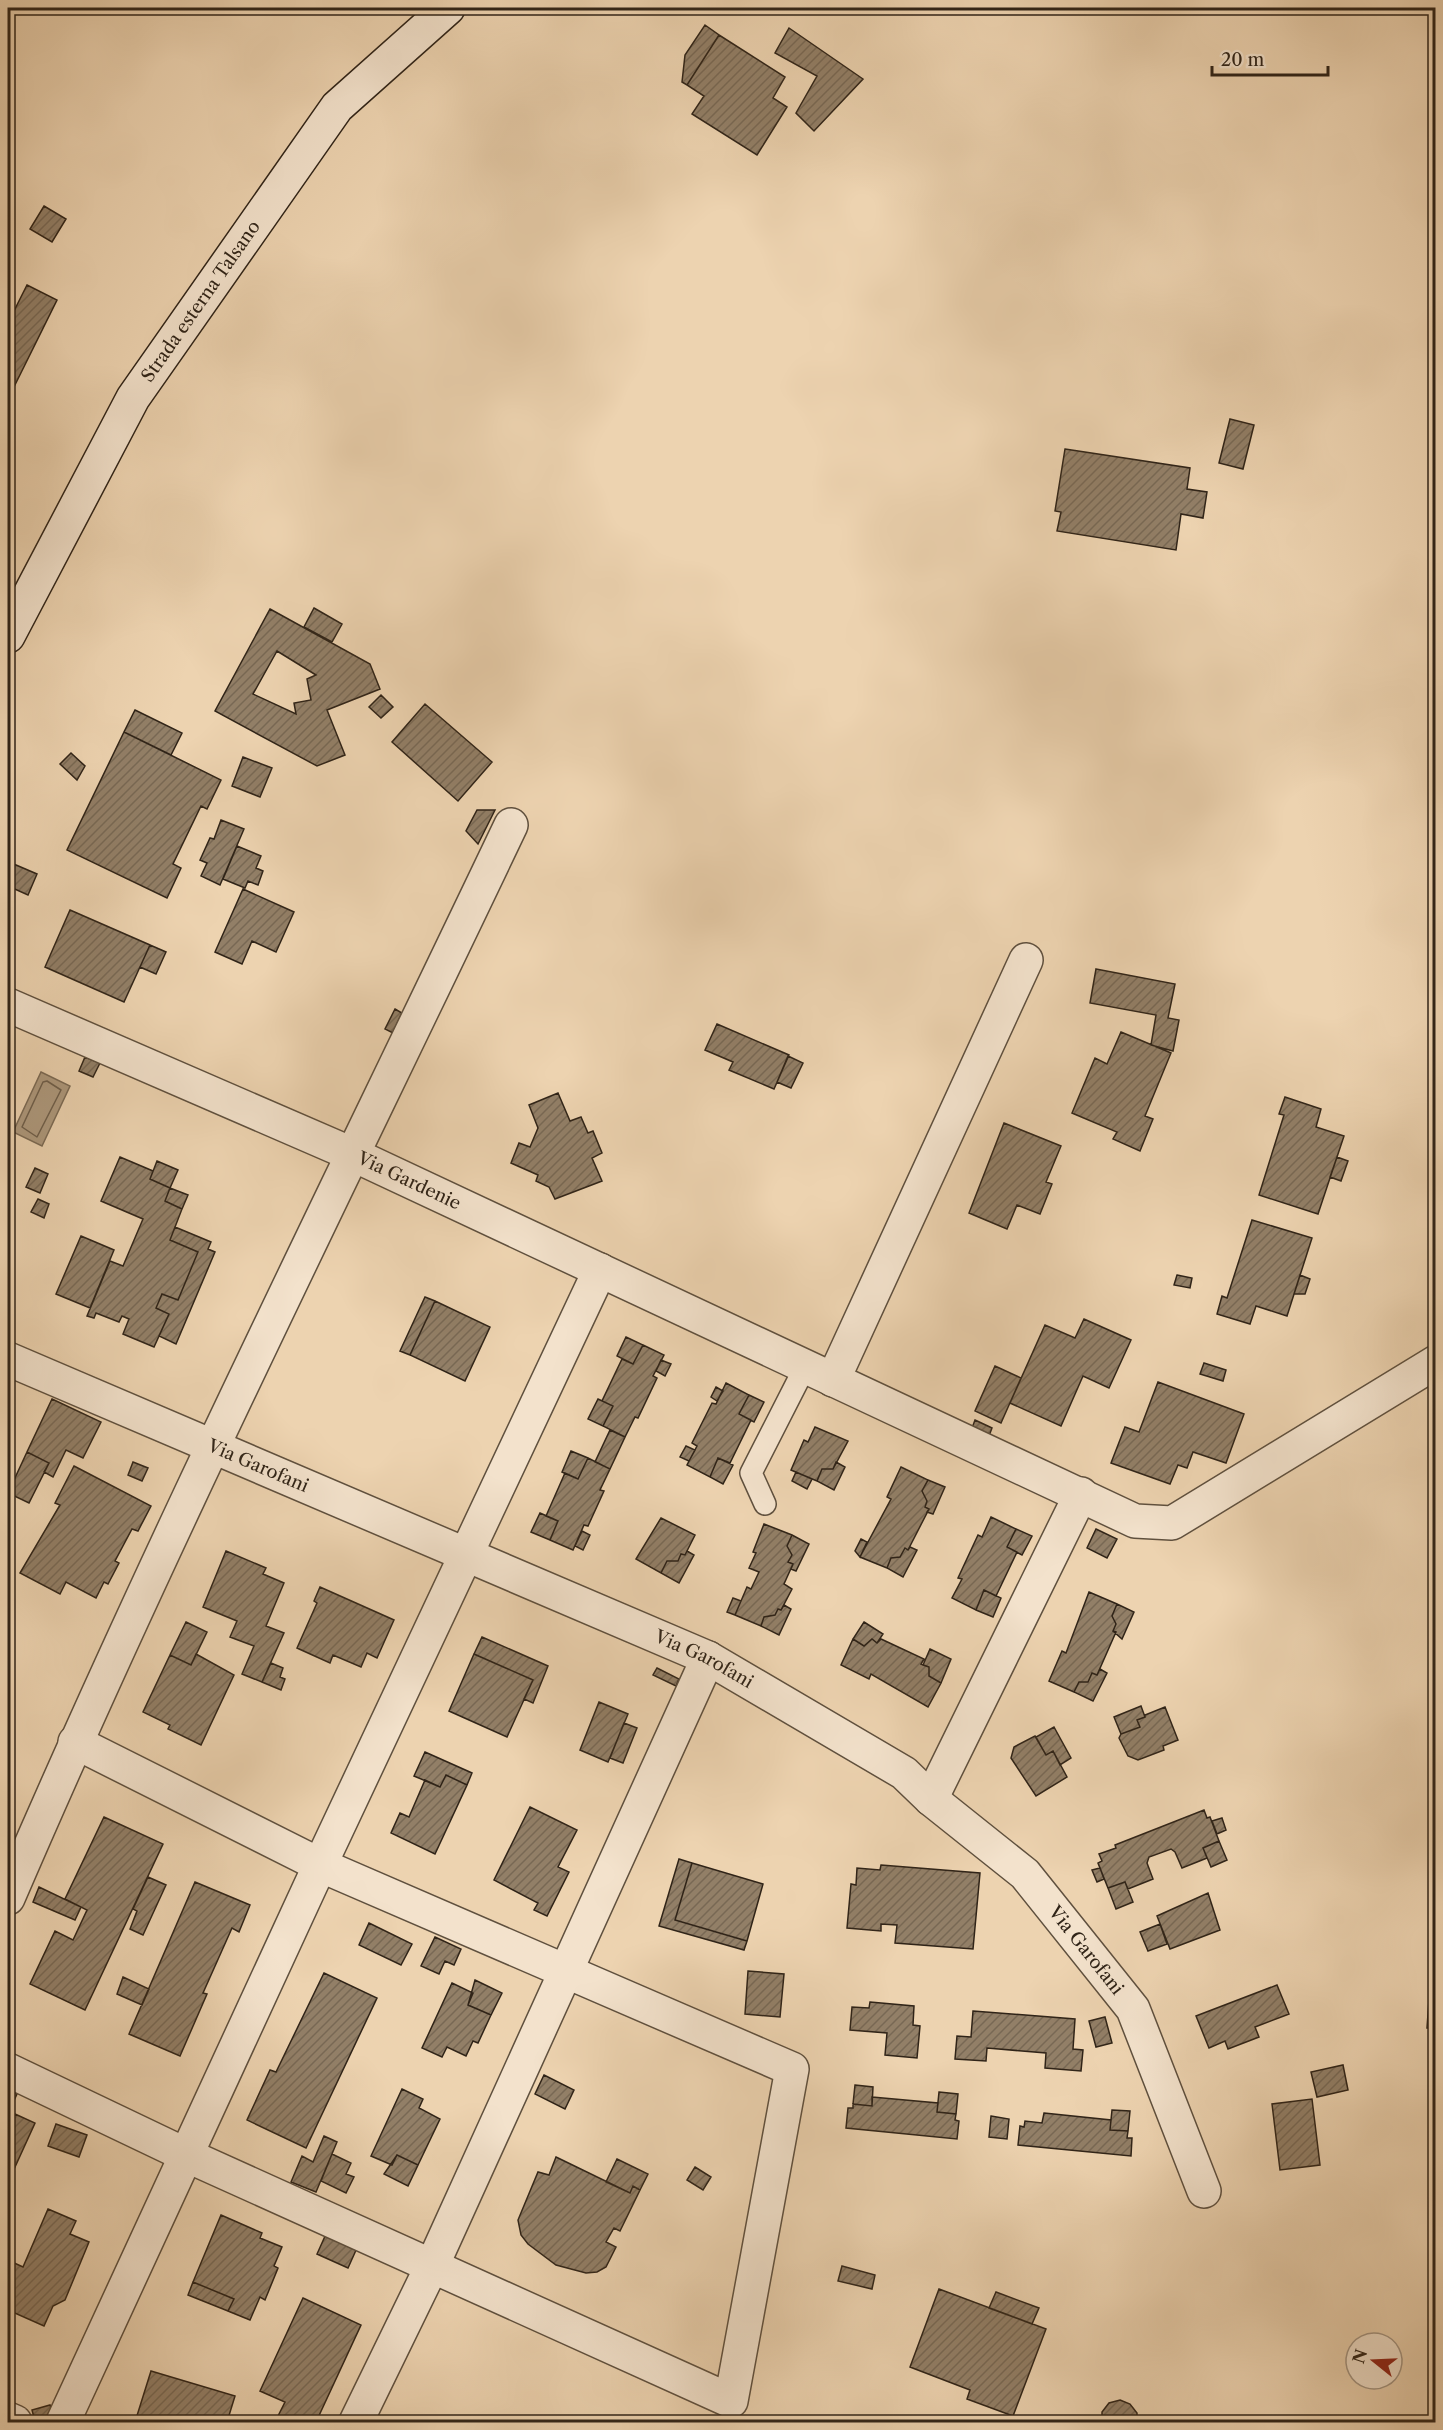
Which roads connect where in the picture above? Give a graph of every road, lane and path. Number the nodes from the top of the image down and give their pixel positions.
1 (447, 8) edge
2 (8, 636) edge
3 (511, 825) dead end
4 (1026, 960) dead end
5 (8, 1005) edge
6 (354, 1155) junction
7 (600, 1270) junction
8 (8, 1359) edge
9 (1436, 1362) edge
10 (819, 1374) junction
11 (212, 1446) junction
12 (1081, 1494) junction
13 (765, 1504) dead end
14 (465, 1554) junction
15 (708, 1658) junction
16 (75, 1742) junction
17 (931, 1799) junction
18 (320, 1864) junction
19 (8, 1898) edge
20 (565, 1969) junction
21 (8, 2070) edge
22 (186, 2155) junction
23 (1203, 2191) dead end
24 (432, 2266) junction
25 (8, 2419) edge
26 (15, 2422) edge
27 (63, 2422) edge
28 (356, 2422) edge

1 - 2 street, Strada esterna Talsano
3 - 6 street
4 - 10 street
5 - 6 street, Via Gardenie
6 - 7 street, Via Gardenie
6 - 11 street
7 - 10 street, Via Gardenie
7 - 14 street
8 - 11 street, Via Garofani
9 - 12 street, Via Gardenie
10 - 12 street, Via Gardenie
10 - 13 lane
11 - 14 street, Via Garofani
11 - 16 street
12 - 17 street
14 - 15 street, Via Garofani
14 - 18 street
15 - 17 street, Via Garofani
15 - 20 street
16 - 18 street
16 - 19 street
17 - 23 street, Via Garofani
18 - 20 street
18 - 22 street
20 - 24 street
20 - 24 street
21 - 22 street
22 - 24 street
22 - 27 street
24 - 28 street
25 - 26 street

